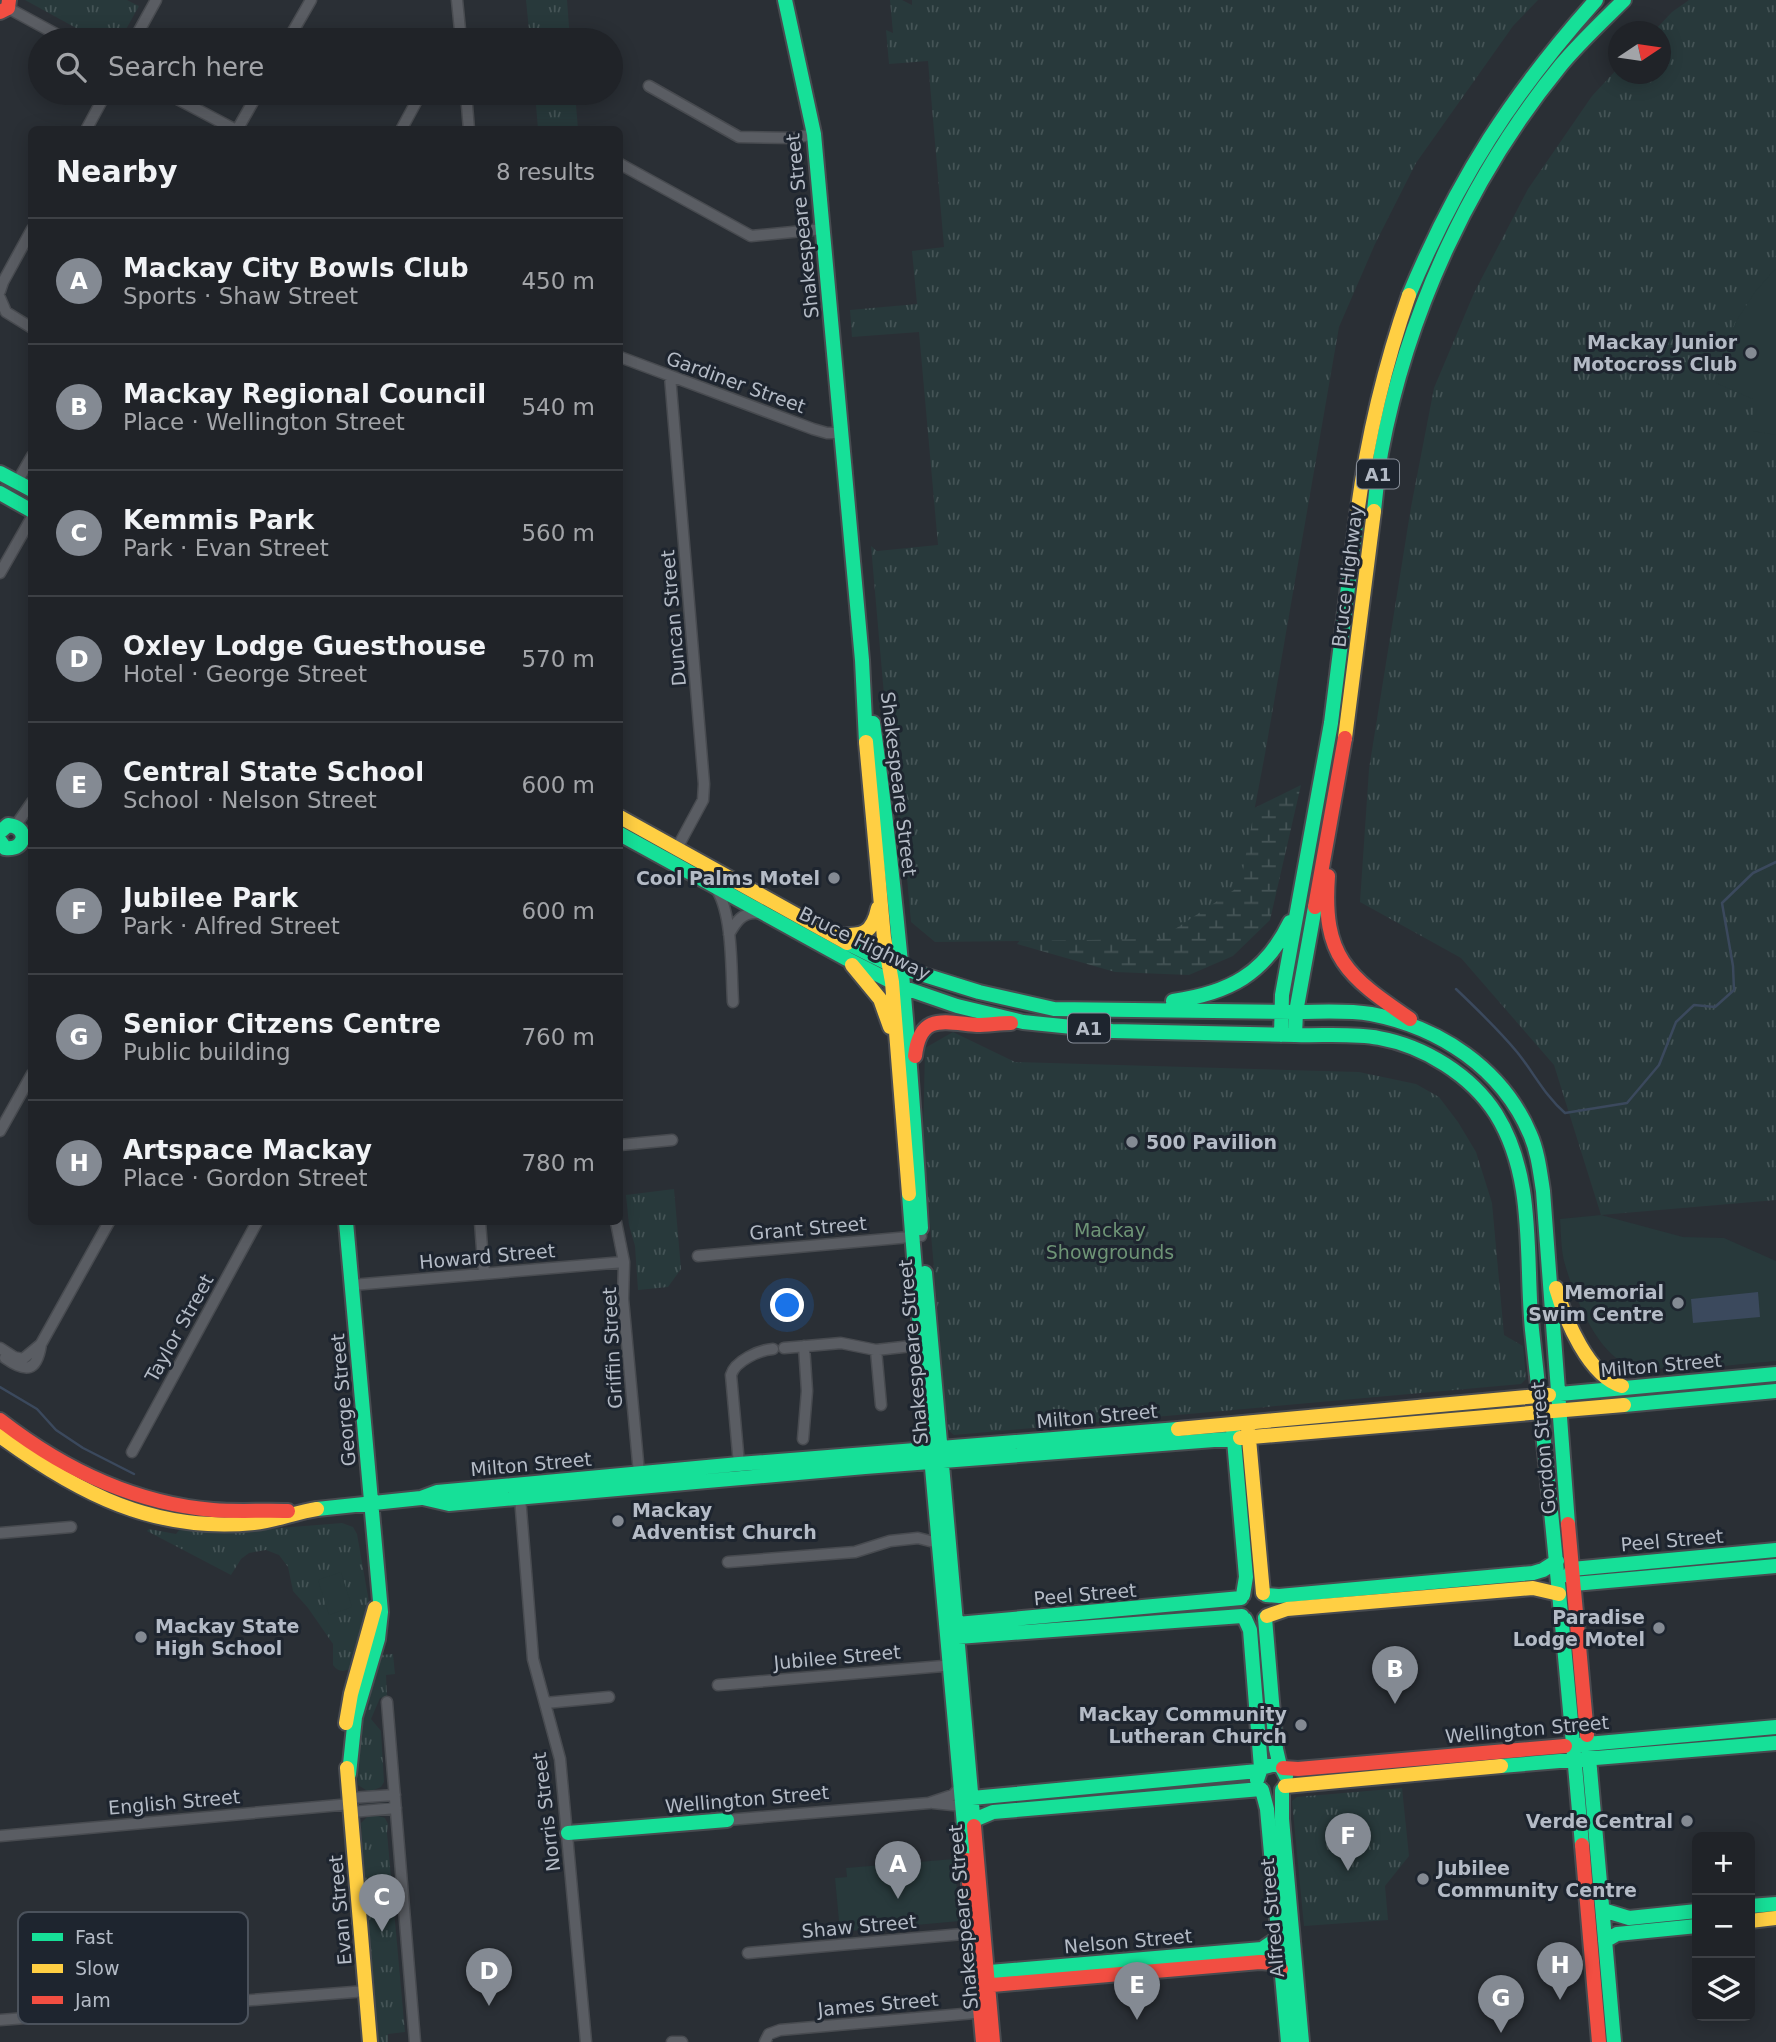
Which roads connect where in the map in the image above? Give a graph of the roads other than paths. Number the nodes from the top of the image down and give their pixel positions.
1 (156, 0) edge
2 (310, 0) edge
3 (457, 0) edge
4 (785, 0) edge
5 (1595, 0) edge
6 (1624, 0) edge
7 (6, 7) edge
8 (45, 28) edge
9 (141, 28) edge
10 (295, 28) edge
11 (460, 28) edge
12 (649, 86) dead end
13 (100, 105) edge
14 (189, 105) edge
15 (251, 105) edge
16 (415, 105) edge
17 (467, 105) edge
18 (88, 126) edge
19 (229, 126) edge
20 (239, 126) edge
21 (403, 126) edge
22 (469, 126) edge
23 (814, 134) junction
24 (623, 166) edge
25 (823, 229) junction
26 (28, 236) edge
27 (0, 291) edge
28 (0, 298) edge
29 (28, 326) edge
30 (623, 358) edge
31 (670, 376) junction
32 (841, 433) junction
33 (28, 463) edge
34 (0, 473) edge
35 (17, 482) junction
36 (28, 489) edge
37 (0, 493) edge
38 (28, 509) edge
39 (28, 524) edge
40 (0, 573) edge
41 (862, 660) junction
42 (1343, 752) junction
43 (28, 808) edge
44 (623, 819) edge
45 (16, 825) junction
46 (0, 831) edge
47 (623, 836) edge
48 (27, 845) edge
49 (1, 848) edge
50 (676, 850) junction
51 (709, 883) junction
52 (879, 891) junction
53 (1300, 897) junction
54 (765, 914) junction
55 (729, 934) junction
56 (830, 935) junction
57 (846, 959) junction
58 (895, 966) junction
59 (897, 984) junction
60 (1015, 1000) junction
61 (733, 1002) dead end
62 (1289, 1012) junction
63 (1023, 1022) junction
64 (1432, 1033) junction
65 (1288, 1035) junction
66 (897, 1048) junction
67 (28, 1081) edge
68 (915, 1126) junction
69 (0, 1131) edge
70 (672, 1140) dead end
71 (623, 1145) edge
72 (106, 1225) edge
73 (255, 1225) edge
74 (346, 1225) edge
75 (480, 1225) edge
76 (617, 1225) edge
77 (1546, 1232) junction
78 (917, 1236) junction
79 (698, 1256) dead end
80 (624, 1262) junction
81 (484, 1274) junction
82 (352, 1285) junction
83 (41, 1344) junction
84 (921, 1345) junction
85 (804, 1346) junction
86 (0, 1348) edge
87 (876, 1350) junction
88 (0, 1354) edge
89 (1771, 1374) edge
90 (1628, 1387) junction
91 (1776, 1391) edge
92 (1557, 1393) junction
93 (1539, 1394) junction
94 (881, 1405) dead end
95 (1558, 1411) junction
96 (1541, 1413) junction
97 (0, 1420) edge
98 (1240, 1430) junction
99 (0, 1436) edge
100 (803, 1439) dead end
101 (132, 1452) dead end
102 (936, 1456) junction
103 (739, 1464) junction
104 (639, 1480) junction
105 (519, 1491) junction
106 (371, 1503) junction
107 (296, 1512) junction
108 (937, 1523) junction
109 (71, 1527) dead end
110 (0, 1533) edge
111 (918, 1538) junction
112 (940, 1549) junction
113 (1776, 1550) edge
114 (1556, 1560) junction
115 (728, 1563) dead end
116 (1776, 1566) edge
117 (1573, 1576) junction
118 (1468, 1579) junction
119 (1402, 1592) junction
120 (1264, 1594) junction
121 (1470, 1594) junction
122 (1559, 1594) junction
123 (1242, 1596) junction
124 (1561, 1615) junction
125 (1266, 1617) junction
126 (1243, 1618) junction
127 (976, 1629) junction
128 (954, 1635) junction
129 (955, 1665) junction
130 (718, 1685) dead end
131 (357, 1688) joint
132 (609, 1697) dead end
133 (387, 1702) dead end
134 (545, 1703) junction
135 (1776, 1727) edge
136 (1580, 1743) junction
137 (1776, 1743) edge
138 (1582, 1759) junction
139 (1281, 1767) junction
140 (1259, 1770) junction
141 (965, 1784) junction
142 (1283, 1788) junction
143 (1262, 1790) junction
144 (395, 1795) junction
145 (967, 1802) junction
146 (929, 1803) junction
147 (992, 1804) junction
148 (351, 1805) junction
149 (396, 1808) junction
150 (727, 1820) joint
151 (974, 1820) junction
152 (568, 1833) junction
153 (0, 1836) edge
154 (973, 1865) junction
155 (1776, 1904) edge
156 (1755, 1906) edge
157 (1603, 1910) junction
158 (1692, 1913) edge
159 (1776, 1918) edge
160 (1755, 1920) edge
161 (1629, 1925) junction
162 (1692, 1926) edge
163 (978, 1933) junction
164 (1278, 1938) junction
165 (1605, 1941) junction
166 (748, 1953) dead end
167 (1280, 1969) junction
168 (1008, 1977) junction
169 (983, 1979) junction
170 (366, 1991) junction
171 (248, 2000) edge
172 (985, 2012) junction
173 (18, 2019) edge
174 (0, 2020) edge
175 (767, 2038) edge
176 (1613, 2039) edge
177 (370, 2042) edge
178 (415, 2042) edge
179 (586, 2042) edge
180 (672, 2042) edge
181 (682, 2042) edge
182 (983, 2042) edge
183 (993, 2042) edge
184 (1288, 2042) edge
185 (1302, 2042) edge
186 (1599, 2042) edge

1 - 9 street
2 - 10 street
3 - 11 street
4 - 23 main road, Shakespeare Street
5 - 53 main road, Bruce Highway / A1
6 - 42 main road, Bruce Highway / A1
7 - 8 street
12 - 23 street
13 - 18 street
14 - 19 street
15 - 20 street
16 - 21 street
17 - 22 street
23 - 25 main road, Shakespeare Street
24 - 25 street
25 - 32 main road, Shakespeare Street
26 - 27 street
28 - 29 street
30 - 31 street, Gardiner Street
31 - 32 street, Gardiner Street
31 - 50 street, Duncan Street
32 - 41 main road, Shakespeare Street
33 - 35 street
34 - 35 main road
35 - 36 main road
37 - 38 main road
39 - 40 street
41 - 52 main road, Shakespeare Street
41 - 58 main road, Shakespeare Street
42 - 62 main road, Bruce Highway / A1
42 - 64 main road
43 - 45 street
44 - 50 main road, Bruce Highway / A1
45 - 46 main road
45 - 48 main road
47 - 51 main road, Bruce Highway / A1
48 - 49 main road
50 - 56 main road, Bruce Highway / A1
51 - 54 main road, Bruce Highway / A1
51 - 55 street
52 - 56 main road
52 - 58 main road, Shakespeare Street
53 - 60 main road, A1
53 - 62 main road, Bruce Highway / A1
54 - 55 street
54 - 57 main road, Bruce Highway / A1
55 - 61 street
56 - 58 main road, Bruce Highway / A1
57 - 59 main road, Bruce Highway / A1
57 - 66 main road
58 - 59 main road, Shakespeare Street
58 - 60 main road, Bruce Highway / A1
59 - 63 main road, Bruce Highway / A1
59 - 66 main road, Shakespeare Street
59 - 68 main road, Shakespeare Street
60 - 62 main road, Bruce Highway / A1
62 - 64 main road, Gordon Street
62 - 65 main road, Bruce Highway / A1
63 - 65 main road, Bruce Highway / A1
63 - 68 main road
64 - 77 main road, Gordon Street
65 - 93 main road, Gordon Street
66 - 78 main road, Shakespeare Street
67 - 69 street
68 - 78 main road, Shakespeare Street
70 - 71 street
72 - 83 street
73 - 101 street, Taylor Street
74 - 82 main road, George Street
75 - 81 street
76 - 80 street, Griffin Street
77 - 90 main road
77 - 92 main road, Gordon Street
78 - 79 street, Grant Street
78 - 84 main road, Shakespeare Street
78 - 102 main road, Shakespeare Street
80 - 81 street, Howard Street
80 - 104 street, Griffin Street
81 - 82 street, Howard Street
82 - 106 main road, George Street
83 - 86 street
83 - 88 street
84 - 87 street
84 - 102 main road, Shakespeare Street
85 - 87 street
85 - 100 street
85 - 103 street
87 - 94 street
89 - 90 main road, Milton Street
90 - 92 main road, Milton Street
91 - 95 main road, Milton Street
92 - 93 main road, Milton Street
92 - 95 main road, Gordon Street
93 - 96 main road, Gordon Street
93 - 98 main road, Milton Street
95 - 96 main road, Milton Street
95 - 117 main road, Gordon Street
96 - 98 main road, Milton Street
96 - 114 main road, Gordon Street
97 - 107 main road, Milton Street
98 - 102 main road, Milton Street
98 - 120 main road
98 - 123 main road
99 - 107 main road, Milton Street
102 - 103 main road, Milton Street
102 - 104 main road, Milton Street
102 - 108 main road, Shakespeare Street
102 - 128 main road, Shakespeare Street
103 - 104 main road, Milton Street
104 - 105 main road, Milton Street
105 - 106 main road, Milton Street
105 - 134 street, Norris Street
106 - 107 main road, Milton Street
106 - 131 main road, George Street
108 - 111 street
108 - 112 main road, Shakespeare Street
109 - 110 street
111 - 112 street
111 - 115 street
112 - 128 main road, Shakespeare Street
113 - 117 main road, Peel Street
114 - 118 main road
114 - 122 main road, Gordon Street
116 - 117 main road, Peel Street
117 - 124 main road
117 - 136 main road, Gordon Street
118 - 119 main road
118 - 121 main road
119 - 120 main road
119 - 121 main road
119 - 125 main road
120 - 123 main road
120 - 125 main road
121 - 122 main road
122 - 124 main road, Gordon Street
123 - 126 main road
123 - 127 main road, Peel Street
124 - 136 main road, Gordon Street
125 - 126 main road
125 - 139 main road
126 - 127 main road, Peel Street
126 - 140 main road
127 - 128 main road, Peel Street
128 - 129 main road, Shakespeare Street
129 - 130 street, Jubilee Street
129 - 141 main road, Shakespeare Street
131 - 148 main road, Evan Street
132 - 134 street
133 - 144 street
134 - 152 street, Norris Street
135 - 136 main road, Wellington Street
136 - 138 main road, Gordon Street
136 - 139 main road, Wellington Street
137 - 138 main road, Wellington Street
138 - 142 main road, Wellington Street
138 - 157 main road, Gordon Street
138 - 186 main road, Gordon Street
139 - 140 main road
139 - 142 main road
140 - 143 main road
140 - 147 main road, Wellington Street
141 - 145 main road, Shakespeare Street
141 - 146 street, Wellington Street
142 - 143 main road
142 - 185 main road, Alfred Street
143 - 147 main road, Wellington Street
143 - 164 main road, Alfred Street
144 - 148 street
144 - 149 street
145 - 146 street, Wellington Street
145 - 147 main road, Wellington Street
145 - 151 main road, Shakespeare Street
145 - 154 main road, Shakespeare Street
146 - 150 street, Wellington Street
147 - 151 main road, Wellington Street
148 - 149 street
148 - 153 street, English Street
148 - 170 main road, Evan Street
149 - 178 street
150 - 152 main road, Wellington Street
151 - 154 main road, Shakespeare Street
152 - 179 street, Norris Street
154 - 163 main road, Shakespeare Street
155 - 156 main road
157 - 161 main road
157 - 165 main road, Gordon Street
158 - 161 main road
159 - 160 main road
161 - 162 main road
161 - 165 main road
163 - 166 street, Shaw Street
163 - 169 main road, Shakespeare Street
164 - 167 main road, Alfred Street
164 - 168 main road, Nelson Street
165 - 176 main road, Gordon Street
167 - 168 main road, Nelson Street
167 - 184 main road, Alfred Street
168 - 169 main road, Nelson Street
169 - 172 main road, Shakespeare Street
170 - 171 street
170 - 177 main road, Evan Street
172 - 175 street, James Street
172 - 182 main road, Shakespeare Street
172 - 183 main road, Shakespeare Street
173 - 174 street
180 - 181 street

